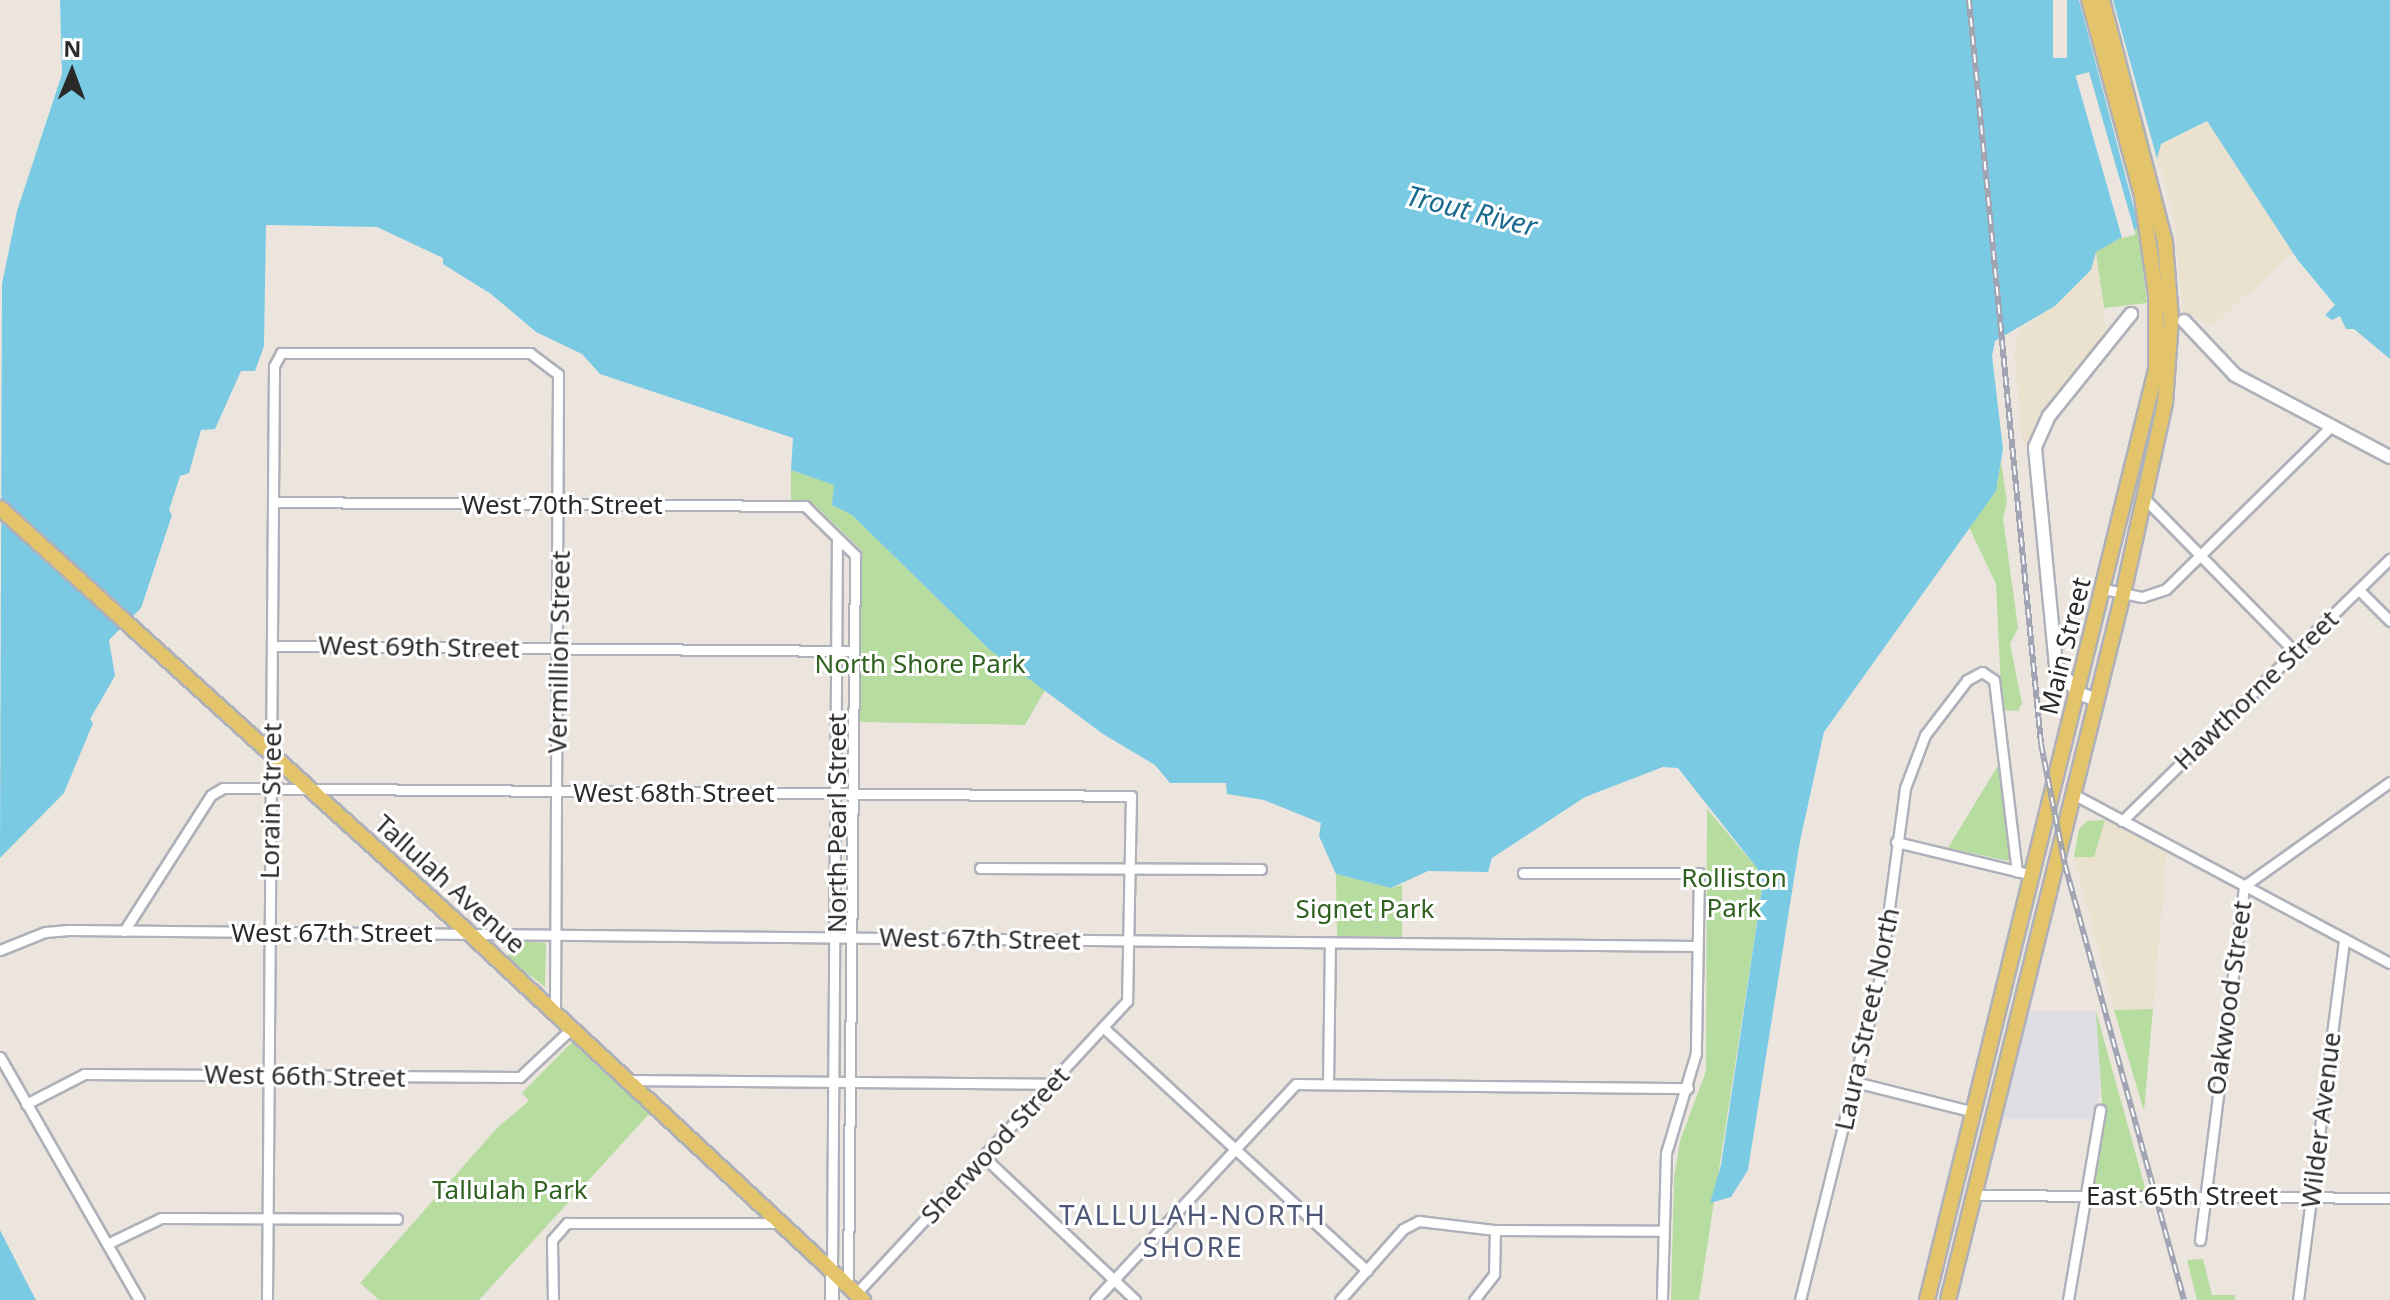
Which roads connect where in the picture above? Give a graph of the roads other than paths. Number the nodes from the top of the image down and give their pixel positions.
1 (2089, 0) edge
2 (2102, 0) edge
3 (2131, 314) dead end
4 (2184, 321) dead end
5 (2164, 345) junction
6 (281, 353) joint
7 (2329, 428) junction
8 (2390, 457) edge
9 (2146, 500) junction
10 (274, 502) junction
11 (561, 505) junction
12 (0, 508) edge
13 (837, 539) junction
14 (2200, 555) junction
15 (2390, 559) edge
16 (2104, 589) junction
17 (2359, 590) junction
18 (2123, 594) junction
19 (2390, 621) edge
20 (272, 646) junction
21 (559, 649) junction
22 (839, 651) junction
23 (854, 651) junction
24 (2295, 652) junction
25 (2078, 693) junction
26 (2097, 700) junction
27 (271, 752) junction
28 (2390, 782) edge
29 (271, 789) junction
30 (313, 790) junction
31 (558, 792) junction
32 (836, 794) junction
33 (853, 794) junction
34 (2073, 794) junction
35 (2122, 821) junction
36 (1896, 842) junction
37 (980, 868) dead end
38 (1130, 868) junction
39 (1261, 869) dead end
40 (1523, 873) dead end
41 (2025, 873) junction
42 (2244, 886) junction
43 (124, 931) junction
44 (270, 932) junction
45 (470, 934) junction
46 (556, 934) junction
47 (836, 937) junction
48 (852, 937) junction
49 (2344, 939) junction
50 (1130, 941) junction
51 (2016, 941) junction
52 (1330, 943) junction
53 (2036, 945) junction
54 (1697, 946) junction
55 (0, 950) edge
56 (2390, 963) edge
57 (555, 1013) junction
58 (1104, 1028) junction
59 (571, 1029) junction
60 (0, 1057) edge
61 (1987, 1057) junction
62 (268, 1076) junction
63 (627, 1080) junction
64 (834, 1081) junction
65 (851, 1082) junction
66 (1855, 1082) junction
67 (1051, 1084) junction
68 (1328, 1084) junction
69 (1688, 1088) junction
70 (26, 1104) junction
71 (2100, 1110) dead end
72 (1974, 1112) junction
73 (1234, 1148) junction
74 (984, 1157) junction
75 (1974, 1195) junction
76 (2086, 1196) junction
77 (2202, 1196) junction
78 (2311, 1197) junction
79 (2390, 1198) edge
80 (268, 1219) junction
81 (397, 1219) dead end
82 (782, 1223) junction
83 (1495, 1230) junction
84 (1662, 1231) junction
85 (2200, 1240) dead end
86 (107, 1244) junction
87 (832, 1270) junction
88 (1367, 1271) junction
89 (1113, 1280) junction
90 (854, 1295) edge
91 (139, 1300) edge
92 (267, 1300) edge
93 (553, 1300) edge
94 (832, 1300) edge
95 (1095, 1300) edge
96 (1135, 1300) edge
97 (1340, 1300) edge
98 (1474, 1300) edge
99 (1662, 1300) edge
100 (1800, 1300) edge
101 (1927, 1300) edge
102 (1948, 1300) edge
103 (2068, 1300) edge
104 (2298, 1300) edge

1 - 5 main road, Main Street
2 - 5 main road, Main Street
3 - 25 street
4 - 7 street
5 - 9 main road, Main Street
5 - 16 main road, Main Street
6 - 10 street, Lorain Street
6 - 11 street, Vermillion Street
7 - 8 street
7 - 14 street
9 - 14 street
9 - 18 main road, Main Street
10 - 11 street, West 70th Street
10 - 20 street, Lorain Street
11 - 13 street, West 70th Street
11 - 21 street, Vermillion Street
12 - 27 main road, Tallulah Avenue
13 - 22 street, North Pearl Street
13 - 23 street, North Pearl Street
14 - 18 street
14 - 24 street
15 - 17 street, Hawthorne Street
16 - 18 street
16 - 25 main road, Main Street
17 - 19 street
17 - 24 street, Hawthorne Street
18 - 26 main road, Main Street
20 - 21 street, West 69th Street
20 - 27 street, Lorain Street
21 - 22 street, West 69th Street
21 - 31 street, Vermillion Street
22 - 23 street, West 69th Street
22 - 32 street, North Pearl Street
23 - 33 street, North Pearl Street
24 - 35 street, Hawthorne Street
25 - 26 street
25 - 41 main road, Main Street
26 - 34 main road, Main Street
27 - 29 street, Lorain Street
27 - 30 main road, Tallulah Avenue
28 - 42 street, Oakwood Street
29 - 30 street, West 68th Street
29 - 43 street, West 68th Street
29 - 44 street, Lorain Street
30 - 31 street, West 68th Street
30 - 45 main road, Tallulah Avenue
31 - 32 street, West 68th Street
31 - 46 street, Vermillion Street
32 - 33 street, West 68th Street
32 - 47 street, North Pearl Street
33 - 38 street, West 68th Street
33 - 48 street, North Pearl Street
34 - 35 street
34 - 53 main road, Main Street
35 - 42 street
36 - 41 street
36 - 41 street, Laura Street North
36 - 66 street, Laura Street North
37 - 38 street
38 - 39 street
38 - 50 street
40 - 54 street
41 - 51 main road, Main Street
42 - 49 street
42 - 77 street, Oakwood Street
43 - 44 street, West 67th Street
43 - 55 street, West 67th Street
44 - 45 street, West 67th Street
44 - 62 street, Lorain Street
45 - 46 street, West 67th Street
45 - 57 main road, Tallulah Avenue
46 - 47 street, West 67th Street
46 - 57 street, Vermillion Street
47 - 48 street, West 67th Street
47 - 64 street, North Pearl Street
48 - 50 street, West 67th Street
48 - 65 street, North Pearl Street
49 - 56 street
49 - 78 street, Wilder Avenue
50 - 52 street, West 67th Street
50 - 58 street, Sherwood Street
51 - 53 street
51 - 61 main road, Main Street
52 - 54 street, West 67th Street
52 - 68 street
53 - 75 main road, Main Street
54 - 69 street
57 - 59 main road, Tallulah Avenue
58 - 67 street, Sherwood Street
58 - 73 street
59 - 62 street, West 66th Street
59 - 63 main road, Tallulah Avenue
60 - 70 street
61 - 72 main road, Main Street
61 - 75 main road
62 - 70 street, West 66th Street
62 - 80 street, Lorain Street
63 - 64 street
63 - 82 main road, Tallulah Avenue
64 - 65 street
64 - 87 street, North Pearl Street
65 - 67 street
65 - 90 street, North Pearl Street
66 - 72 street
66 - 100 street, Laura Street North
67 - 74 street, Sherwood Street
68 - 69 street
68 - 73 street
69 - 84 street
70 - 86 street
71 - 76 street
72 - 101 main road, Main Street
73 - 88 street
73 - 89 street
74 - 89 street
74 - 90 street, Sherwood Street
75 - 76 street, East 65th Street
75 - 102 main road, Main Street
76 - 77 street, East 65th Street
76 - 103 street
77 - 78 street, East 65th Street
77 - 85 street, Oakwood Street
78 - 79 street, East 65th Street
78 - 104 street, Wilder Avenue
80 - 81 street
80 - 86 street
80 - 92 street, Lorain Street
82 - 87 main road, Tallulah Avenue
82 - 93 street
83 - 84 street
83 - 88 street
83 - 98 street
84 - 99 street
86 - 91 street
87 - 90 main road, Tallulah Avenue
87 - 94 street, North Pearl Street
88 - 97 street
89 - 95 street
89 - 96 street

